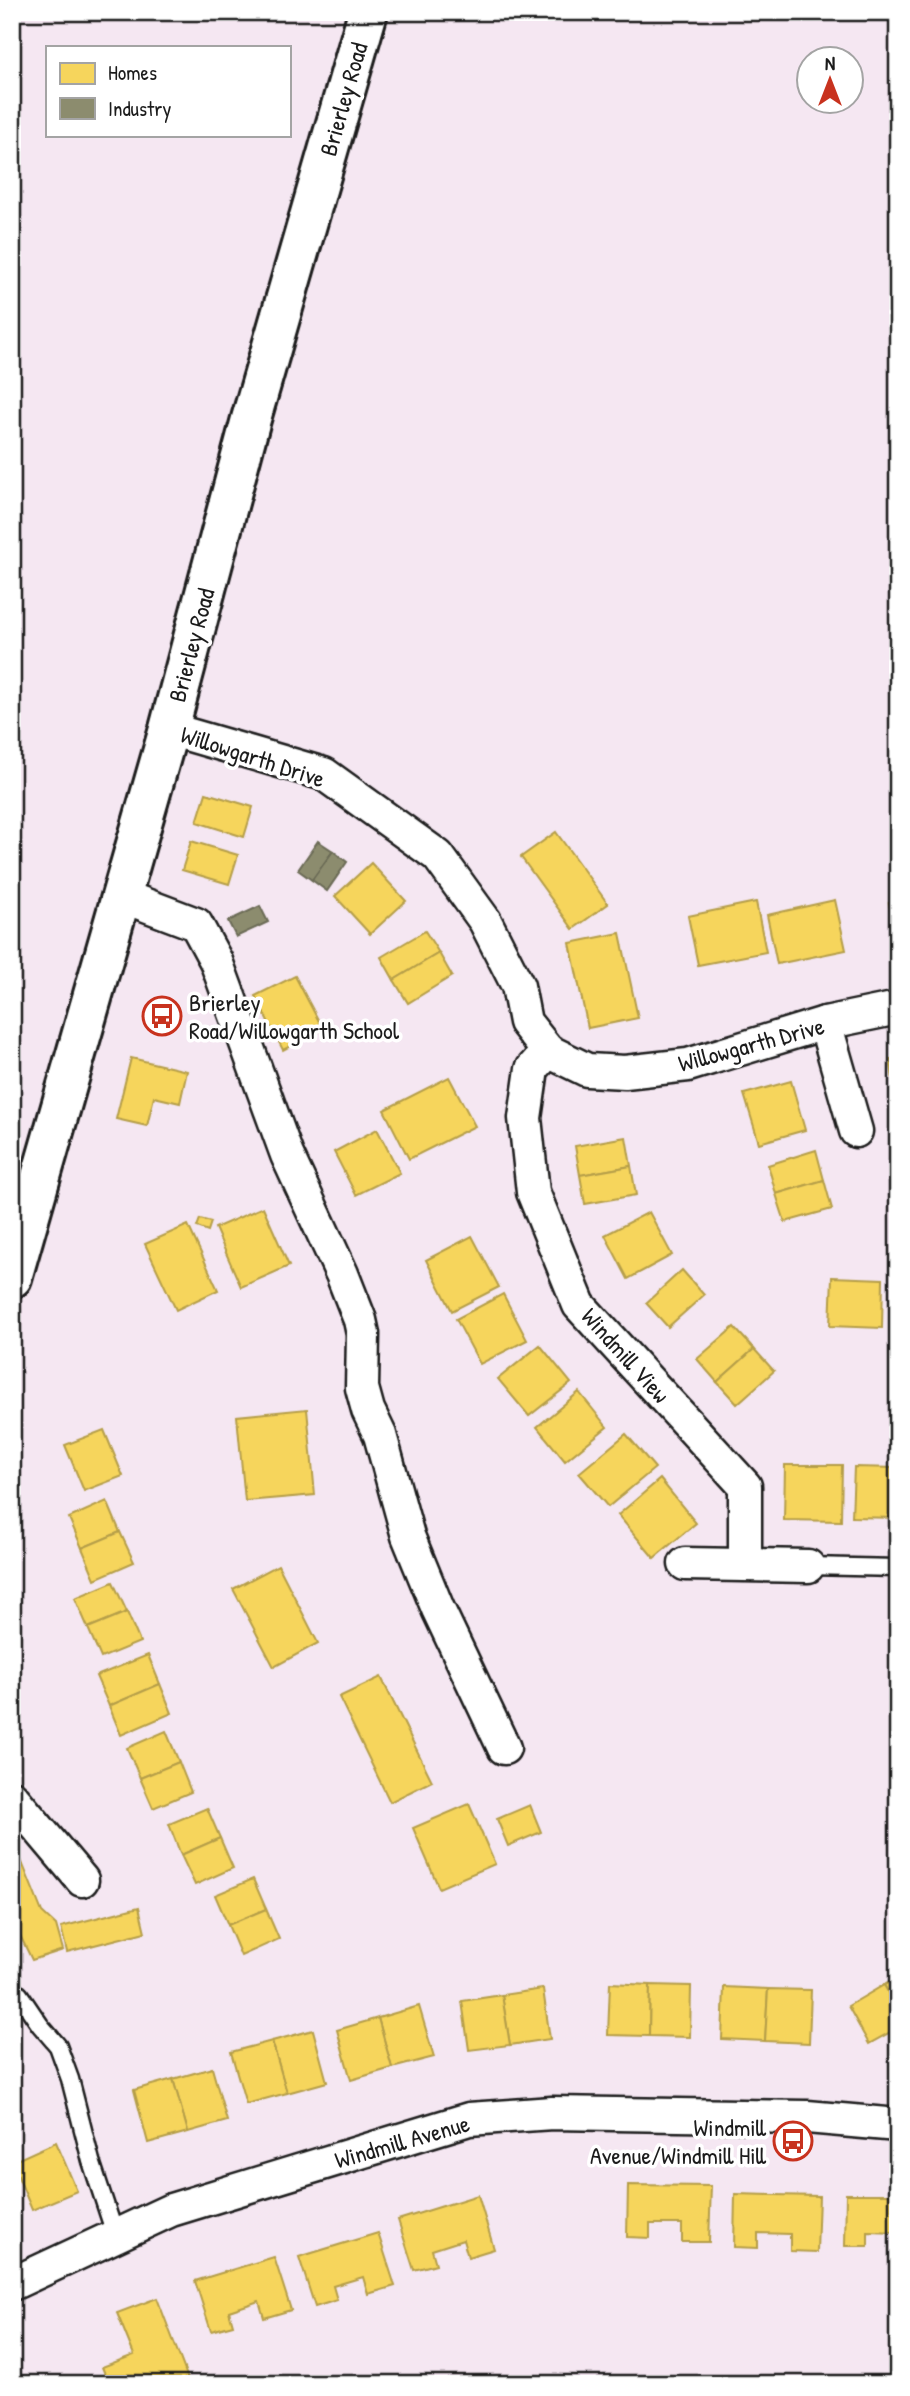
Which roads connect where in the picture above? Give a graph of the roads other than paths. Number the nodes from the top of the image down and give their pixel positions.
1 (368, 12) edge
2 (169, 729) junction
3 (121, 896) junction
4 (898, 1008) edge
5 (825, 1023) junction
6 (548, 1051) junction
7 (856, 1131) dead end
8 (12, 1278) edge
9 (685, 1564) dead end
10 (745, 1564) junction
11 (808, 1566) joint
12 (898, 1568) edge
13 (504, 1748) dead end
14 (12, 1797) edge
15 (82, 1880) dead end
16 (19, 1994) dead end
17 (898, 2125) edge
18 (116, 2234) junction
19 (12, 2284) edge

1 - 2 street, Brierley Road
2 - 3 street, Brierley Road
2 - 6 street, Willowgarth Drive
3 - 8 street, Brierley Road
3 - 13 street
4 - 5 street, Willowgarth Drive
5 - 6 street, Willowgarth Drive
5 - 7 street
6 - 10 street, Windmill View
9 - 10 street
10 - 11 street
11 - 12 lane
14 - 15 street
16 - 18 lane
17 - 18 street, Windmill Avenue
18 - 19 street, Windmill Avenue

